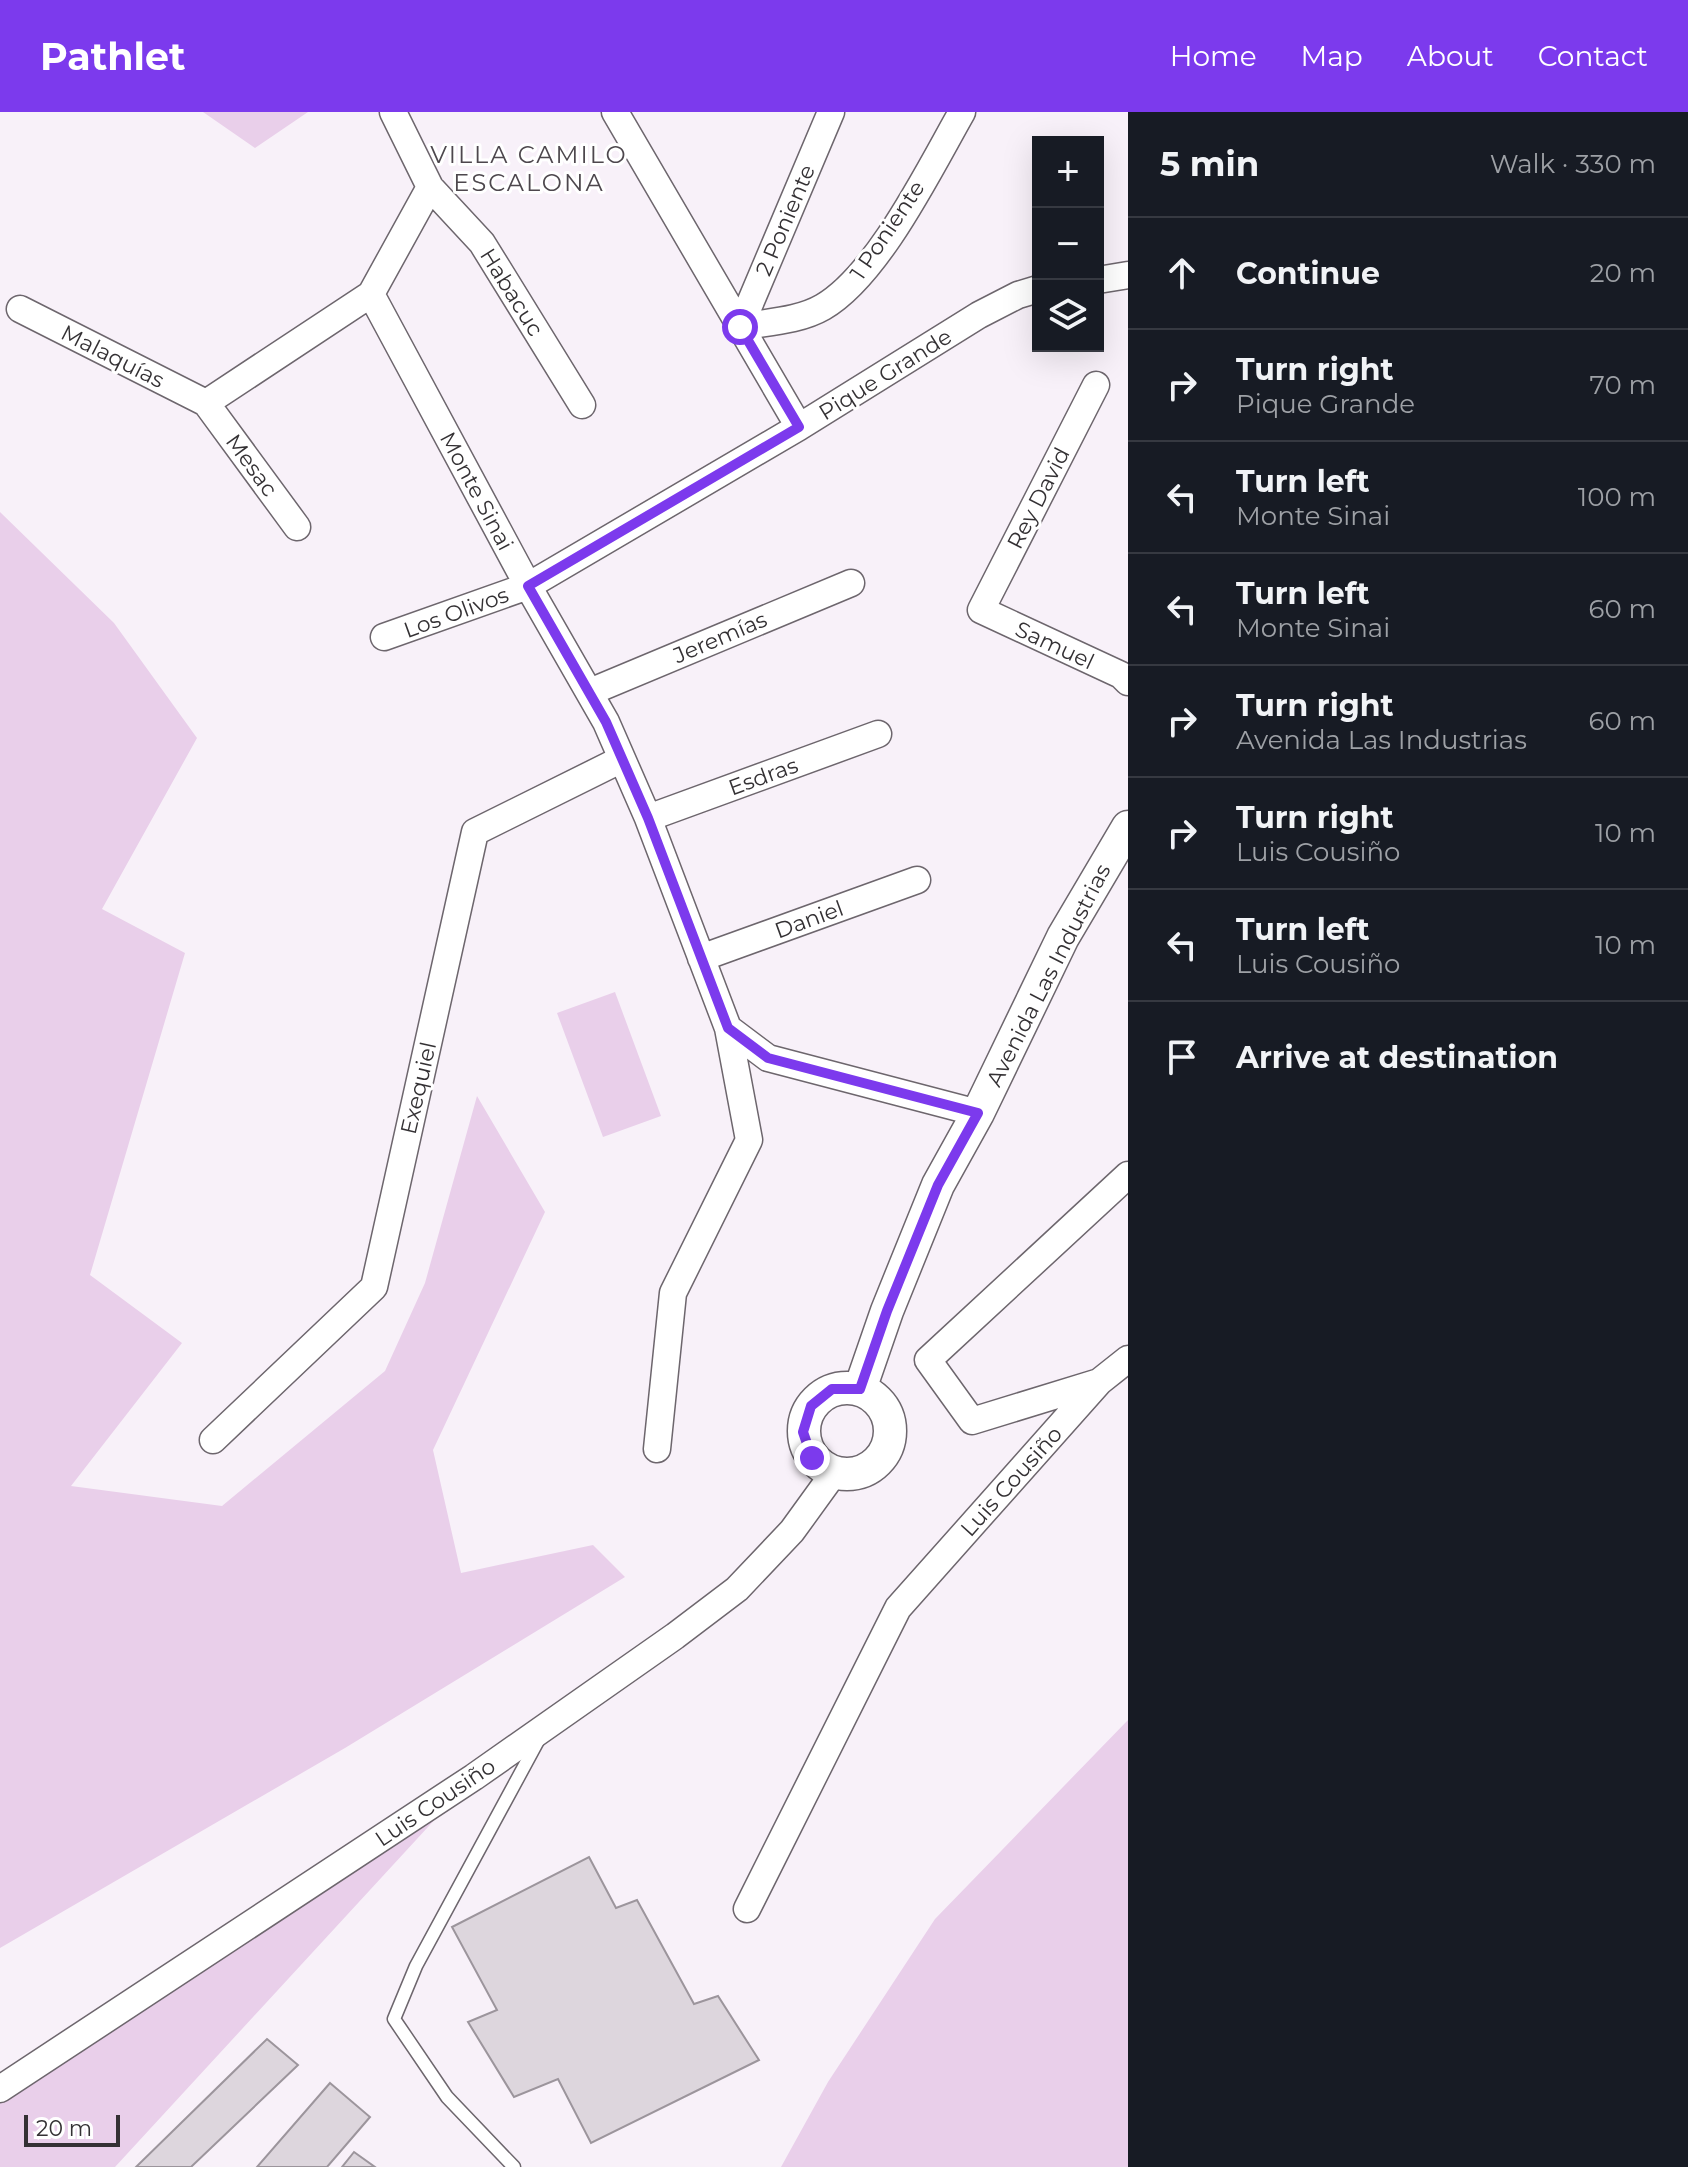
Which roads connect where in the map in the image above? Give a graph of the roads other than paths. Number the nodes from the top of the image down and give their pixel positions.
1 (393, 112) edge
2 (615, 112) edge
3 (831, 112) edge
4 (962, 112) edge
5 (430, 187) junction
6 (1128, 275) edge
7 (1104, 279) edge
8 (1032, 291) edge
9 (371, 294) junction
10 (20, 309) dead end
11 (740, 327) junction
12 (1096, 385) dead end
13 (206, 403) junction
14 (582, 405) dead end
15 (799, 427) junction
16 (297, 527) dead end
17 (851, 583) dead end
18 (528, 586) junction
19 (981, 610) joint
20 (384, 637) dead end
21 (1126, 673) edge
22 (590, 692) junction
23 (878, 734) dead end
24 (622, 759) junction
25 (648, 818) junction
26 (1128, 827) edge
27 (917, 880) dead end
28 (701, 958) junction
29 (728, 1028) junction
30 (978, 1113) junction
31 (1128, 1175) edge
32 (1128, 1359) edge
33 (1099, 1382) junction
34 (860, 1389) junction
35 (213, 1440) dead end
36 (657, 1449) dead end
37 (834, 1473) junction
38 (549, 1723) junction
39 (747, 1909) dead end
40 (0, 2089) edge
41 (514, 2167) edge

1 - 5 street
2 - 11 street
3 - 11 street, 2 Poniente
4 - 11 street, 1 Poniente
5 - 9 street
5 - 14 street, Habacuc
6 - 7 street
8 - 15 street, Pique Grande
9 - 13 street
9 - 18 street, Monte Sinai
10 - 13 street, Malaquías
11 - 15 street
12 - 19 street, Rey David
13 - 16 street, Mesac
15 - 18 street, Pique Grande
17 - 22 street, Jeremías
18 - 20 street, Los Olivos
18 - 22 street, Monte Sinai
19 - 21 street, Samuel
22 - 24 street, Monte Sinai
23 - 25 street, Esdras
24 - 25 street, Monte Sinai
24 - 35 street, Exequiel
25 - 28 street, Monte Sinai
26 - 30 street, Avenida Las Industrias
27 - 28 street, Daniel
28 - 29 street, Monte Sinai
29 - 30 street
29 - 36 street, Monte Sinai
30 - 34 street, Avenida Las Industrias
31 - 33 street
32 - 33 street, Luis Cousiño
33 - 39 street, Luis Cousiño
34 - 37 street
34 - 37 street
37 - 38 street, Luis Cousiño
38 - 40 street, Luis Cousiño
38 - 41 lane

